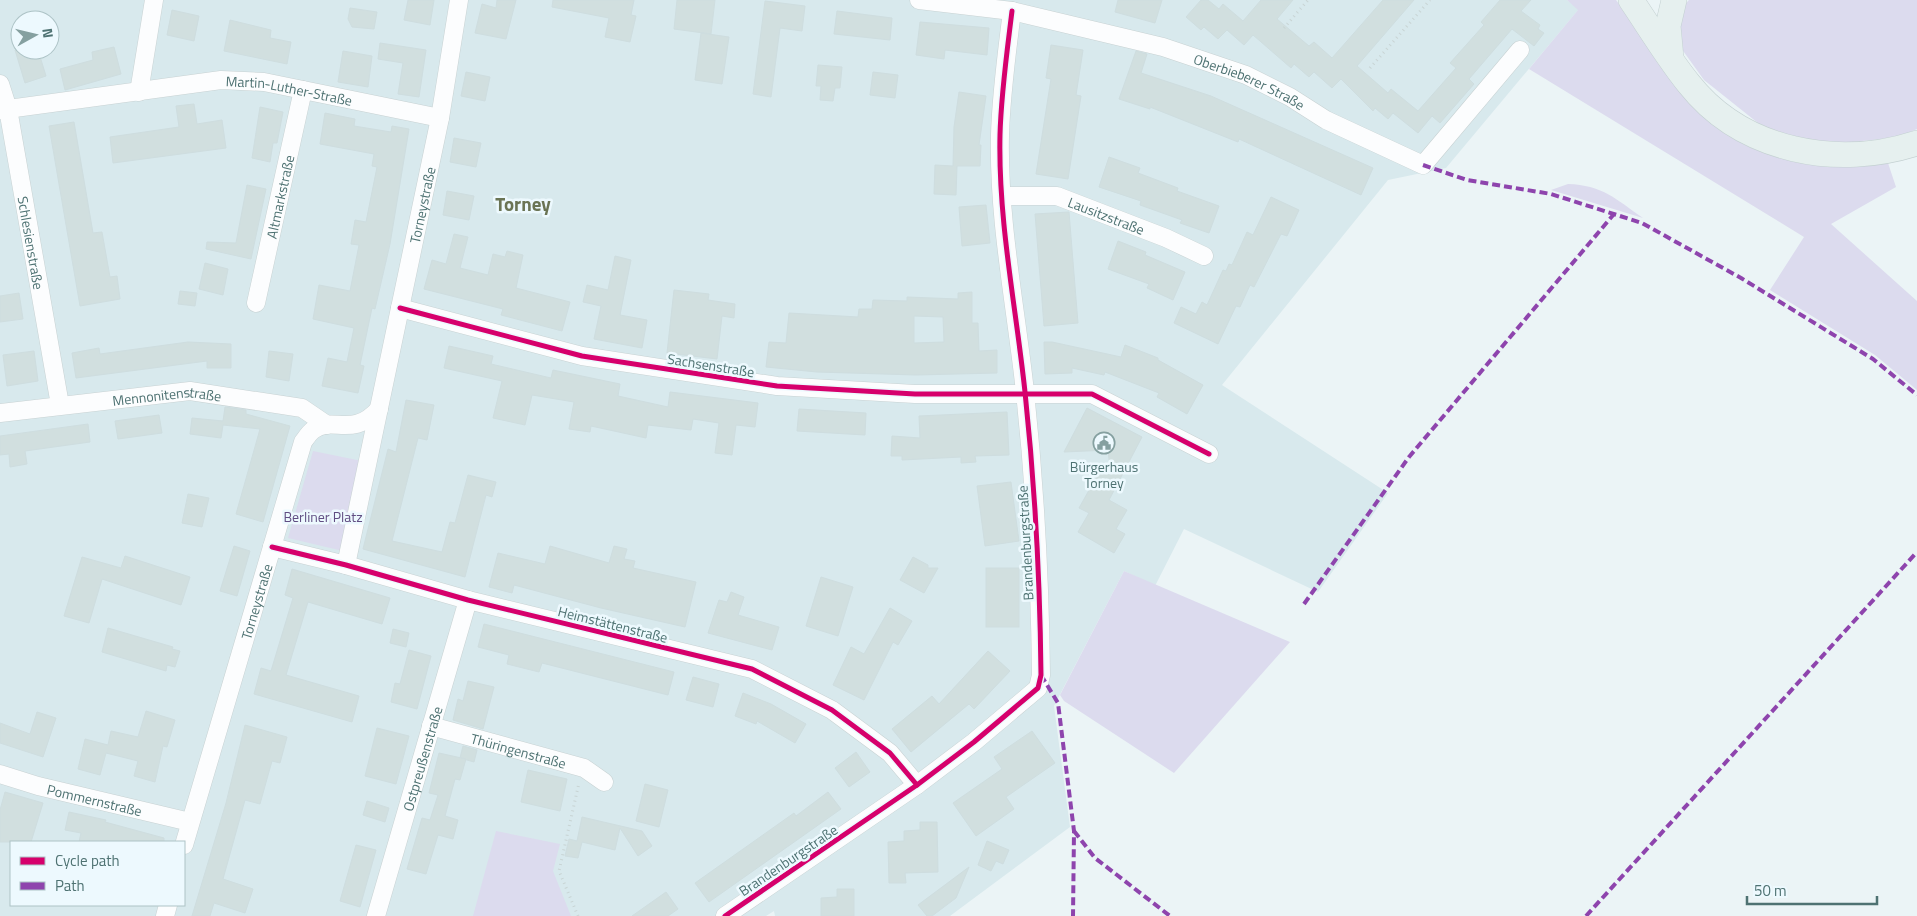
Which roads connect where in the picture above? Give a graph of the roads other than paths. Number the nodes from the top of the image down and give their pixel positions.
1 (154, 0) edge
2 (460, 0) edge
3 (918, 0) edge
4 (1631, 0) edge
5 (1674, 0) edge
6 (1012, 11) junction
7 (1520, 50) dead end
8 (1671, 58) junction
9 (0, 84) edge
10 (303, 90) junction
11 (139, 92) junction
12 (4, 110) edge
13 (440, 118) junction
14 (1917, 143) edge
15 (1002, 196) junction
16 (1204, 256) dead end
17 (256, 303) dead end
18 (400, 308) junction
19 (1025, 393) junction
20 (60, 405) junction
21 (379, 409) junction
22 (0, 413) edge
23 (327, 425) junction
24 (1208, 454) dead end
25 (272, 547) junction
26 (346, 565) junction
27 (468, 600) junction
28 (431, 726) junction
29 (0, 774) edge
30 (604, 782) dead end
31 (917, 785) junction
32 (190, 822) junction
33 (185, 841) edge
34 (376, 916) edge
35 (725, 916) edge

1 - 11 street
2 - 13 street, Torneystraße
3 - 6 street, Oberbieberer Straße
4 - 8 highway
5 - 8 highway
6 - 7 street, Oberbieberer Straße
6 - 15 street, Brandenburgstraße
8 - 14 highway
9 - 12 street, Schlesienstraße
10 - 11 street, Martin-Luther-Straße
10 - 13 street, Martin-Luther-Straße
10 - 17 street, Altmarkstraße
11 - 12 street, Martin-Luther-Straße
12 - 20 street, Schlesienstraße
13 - 18 street, Torneystraße
15 - 16 street, Lausitzstraße
15 - 19 street, Brandenburgstraße
18 - 19 street, Sachsenstraße
18 - 21 street, Torneystraße
19 - 24 street, Sachsenstraße
19 - 31 street, Brandenburgstraße
20 - 22 street, Mennonitenstraße
20 - 23 street, Mennonitenstraße
21 - 23 street
21 - 26 street, Torneystraße
23 - 25 street, Torneystraße
25 - 26 street, Heimstättenstraße
25 - 32 street, Torneystraße
26 - 27 street, Heimstättenstraße
27 - 28 street, Ostpreußenstraße
27 - 31 street, Heimstättenstraße
28 - 30 street, Thüringenstraße
28 - 34 street, Ostpreußenstraße
29 - 32 street, Pommernstraße
31 - 35 street, Brandenburgstraße
32 - 33 street, Torneystraße

